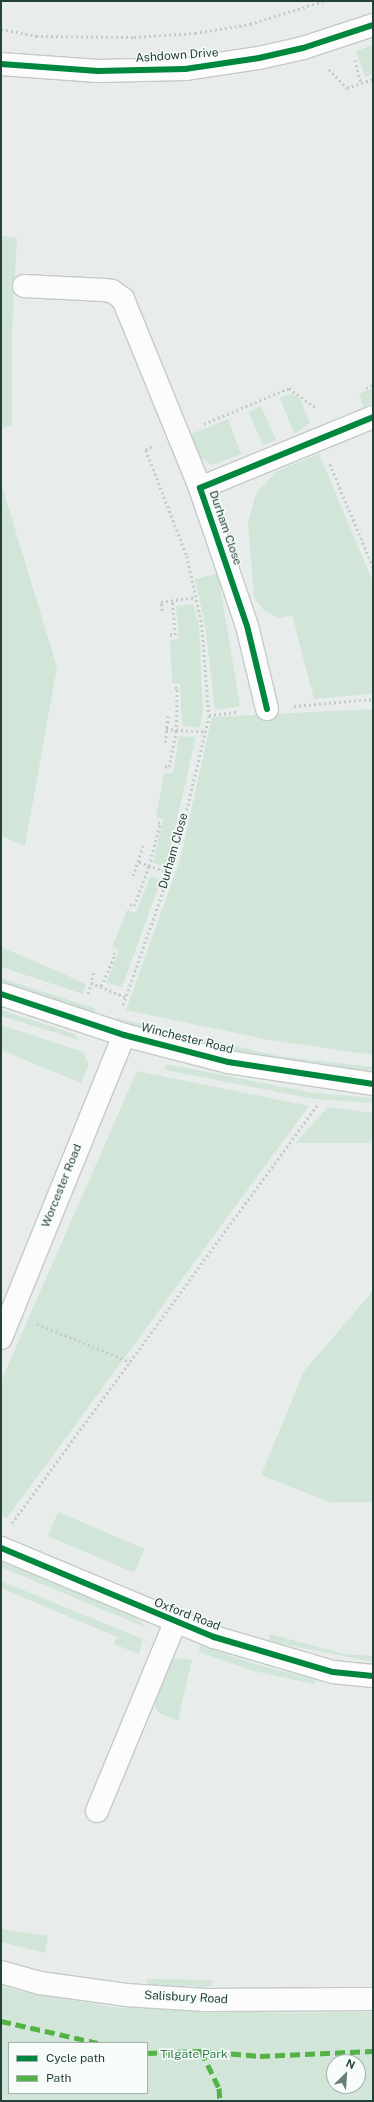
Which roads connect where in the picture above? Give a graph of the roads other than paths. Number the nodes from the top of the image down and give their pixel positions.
1 (373, 25) edge
2 (1, 64) edge
3 (24, 286) dead end
4 (373, 417) edge
5 (200, 488) junction
6 (267, 709) road end
7 (1, 994) edge
8 (124, 1035) junction
9 (373, 1084) edge
10 (2, 1335) edge
11 (1, 1548) edge
12 (175, 1623) junction
13 (373, 1676) edge
14 (97, 1811) dead end
15 (1, 1972) edge
16 (373, 1999) edge

1 - 2 street, Ashdown Drive
3 - 5 street
4 - 5 street, Durham Close
5 - 6 street, Durham Close
7 - 8 street, Winchester Road
8 - 9 street, Winchester Road
8 - 10 street, Worcester Road
11 - 12 street, Oxford Road
12 - 13 street, Oxford Road
12 - 14 street
15 - 16 street, Salisbury Road

